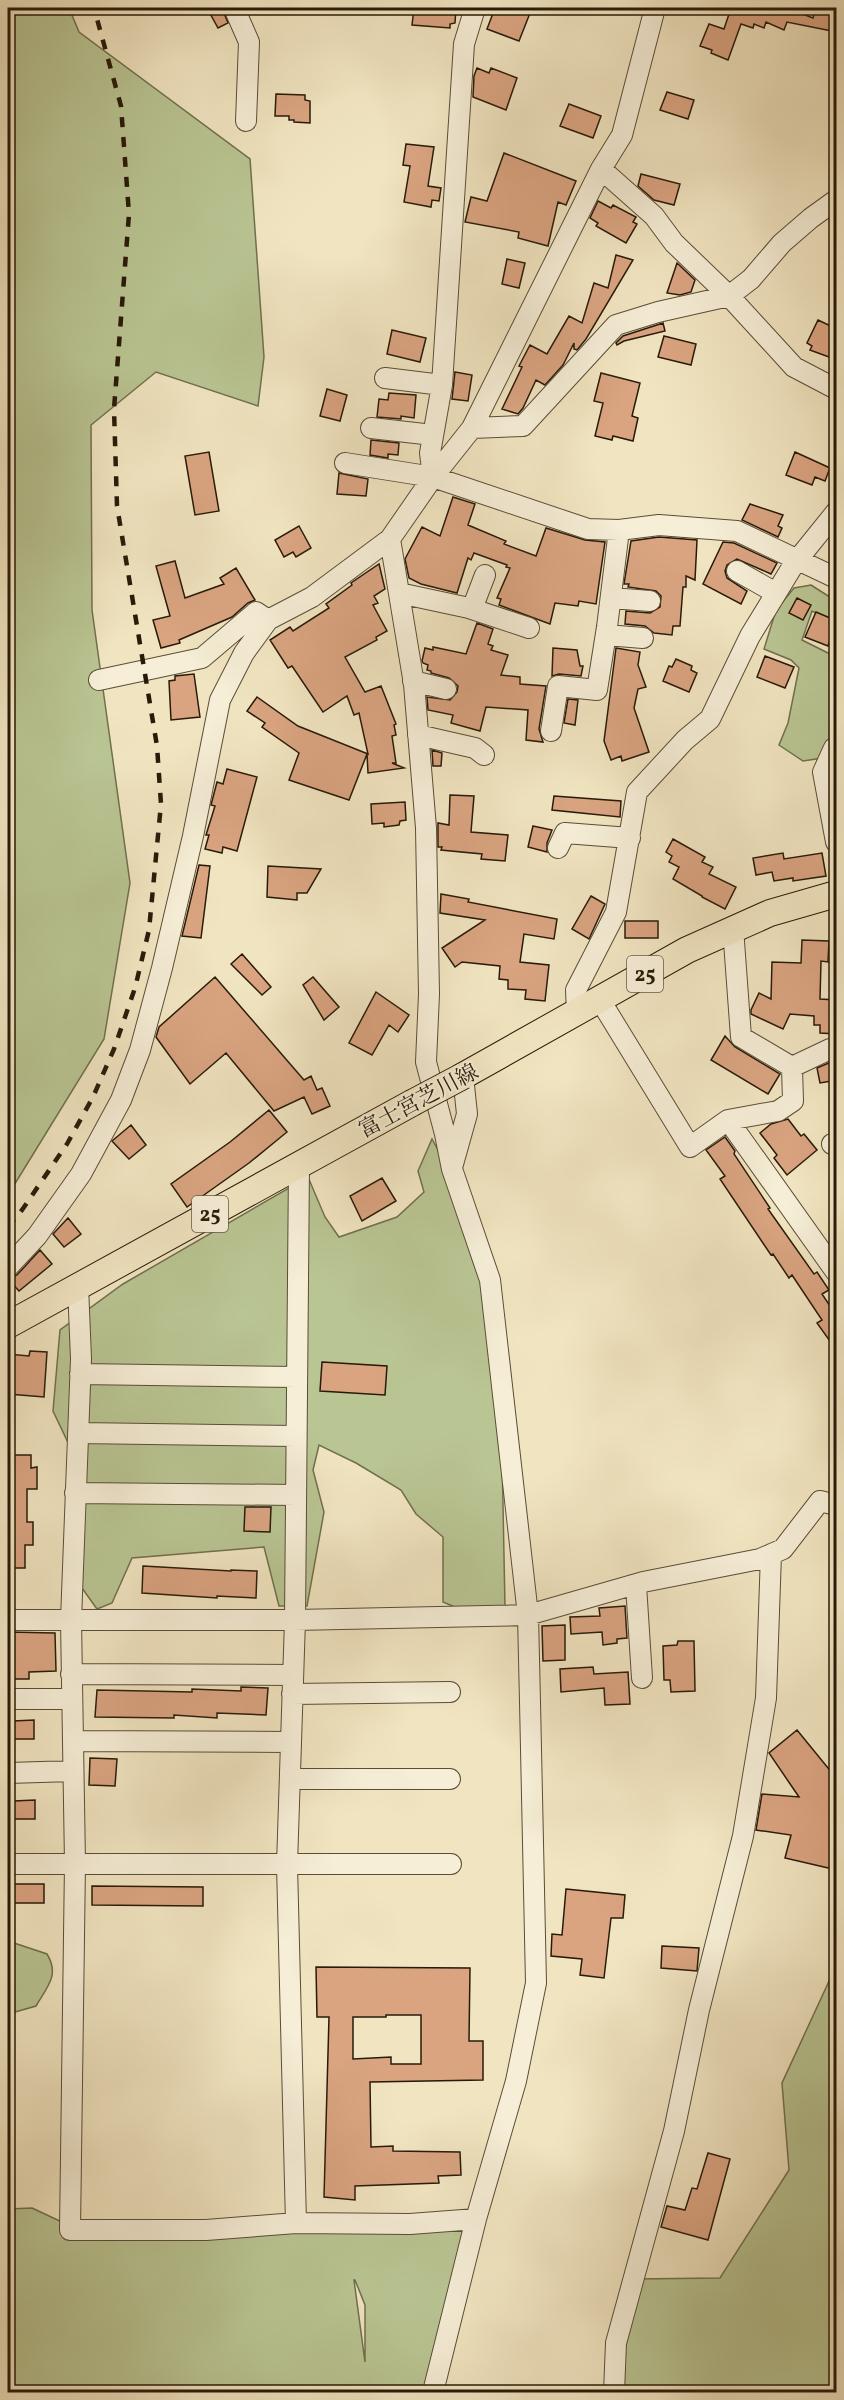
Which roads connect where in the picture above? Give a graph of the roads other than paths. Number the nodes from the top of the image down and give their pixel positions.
1 (234, 8) edge
2 (475, 8) edge
3 (656, 8) edge
4 (246, 121) dead end
5 (602, 169) junction
6 (837, 200) edge
7 (729, 296) junction
8 (385, 378) dead end
9 (442, 385) junction
10 (837, 389) edge
11 (372, 428) dead end
12 (472, 428) junction
13 (433, 435) junction
14 (345, 463) dead end
15 (433, 477) junction
16 (837, 512) edge
17 (619, 530) junction
18 (390, 539) junction
19 (798, 559) junction
20 (737, 571) dead end
21 (485, 575) dead end
22 (837, 578) edge
23 (399, 593) junction
24 (776, 593) junction
25 (611, 598) junction
26 (650, 601) dead end
27 (472, 609) junction
28 (268, 620) junction
29 (529, 628) dead end
30 (606, 635) junction
31 (643, 638) dead end
32 (99, 680) dead end
33 (413, 681) junction
34 (446, 689) dead end
35 (551, 731) dead end
36 (418, 735) junction
37 (834, 747) dead end
38 (484, 755) dead end
39 (630, 838) junction
40 (837, 842) edge
41 (558, 848) dead end
42 (837, 894) edge
43 (733, 928) junction
44 (600, 999) junction
45 (577, 1013) junction
46 (837, 1051) edge
47 (792, 1067) junction
48 (463, 1076) junction
49 (728, 1120) junction
50 (298, 1165) junction
51 (452, 1169) junction
52 (8, 1267) edge
53 (837, 1272) edge
54 (78, 1286) junction
55 (8, 1325) edge
56 (80, 1374) junction
57 (297, 1377) junction
58 (78, 1433) junction
59 (296, 1436) junction
60 (75, 1493) junction
61 (296, 1495) junction
62 (837, 1505) edge
63 (771, 1554) junction
64 (636, 1585) junction
65 (528, 1615) junction
66 (8, 1620) edge
67 (71, 1620) junction
68 (295, 1620) junction
69 (71, 1674) junction
70 (642, 1677) dead end
71 (293, 1684) junction
72 (450, 1692) dead end
73 (8, 1699) edge
74 (72, 1699) junction
75 (73, 1741) junction
76 (291, 1742) junction
77 (73, 1771) junction
78 (8, 1773) edge
79 (290, 1779) junction
80 (450, 1779) dead end
81 (75, 1863) junction
82 (8, 1864) edge
83 (451, 1864) dead end
84 (286, 1865) junction
85 (476, 2219) junction
86 (296, 2223) junction
87 (433, 2392) edge
88 (614, 2392) edge

1 - 4 street
2 - 9 street
3 - 5 street
5 - 7 street
5 - 12 street
6 - 7 street
7 - 10 street
7 - 12 street
8 - 9 street
9 - 13 street
11 - 13 street
12 - 15 street
13 - 15 street
14 - 15 street
15 - 17 street
15 - 18 street
16 - 19 street
17 - 19 street
17 - 25 street
18 - 23 street
18 - 28 street
19 - 22 street
19 - 24 street
20 - 24 street
21 - 27 street
23 - 27 street
23 - 33 street
24 - 39 street
25 - 26 street
25 - 30 street
27 - 29 street
28 - 32 street
28 - 52 street
30 - 31 street
30 - 35 street
33 - 34 street
33 - 36 street
36 - 38 street
36 - 51 street
37 - 40 street
39 - 41 street
39 - 45 street
42 - 43 main road, 富士宮芝川線 / 25
43 - 44 main road, 富士宮芝川線 / 25
43 - 47 street
44 - 45 main road, 富士宮芝川線 / 25
44 - 49 street
45 - 48 main road, 富士宮芝川線 / 25
46 - 47 street
47 - 49 street
48 - 50 main road, 富士宮芝川線 / 25, bridge
48 - 51 street
49 - 53 street
50 - 54 main road, 富士宮芝川線 / 25
50 - 57 street
51 - 65 street
54 - 55 main road, 富士宮芝川線 / 25
54 - 56 street
56 - 57 street
56 - 58 street
57 - 59 street
58 - 59 street
58 - 60 street
59 - 61 street
60 - 61 street
60 - 67 street
61 - 68 street
62 - 63 street
63 - 64 street
63 - 88 street
64 - 65 street
64 - 70 street
65 - 68 street
65 - 85 street
66 - 67 street
67 - 68 street
67 - 69 street
68 - 71 street
69 - 71 street
69 - 74 street
71 - 72 street
71 - 76 street
73 - 74 street
74 - 75 street
75 - 76 street
75 - 77 street
76 - 79 street
77 - 78 street
77 - 81 street
79 - 80 street
79 - 84 street
81 - 82 street
81 - 84 street
81 - 86 street
83 - 84 street
84 - 86 street
85 - 86 street
85 - 87 street

